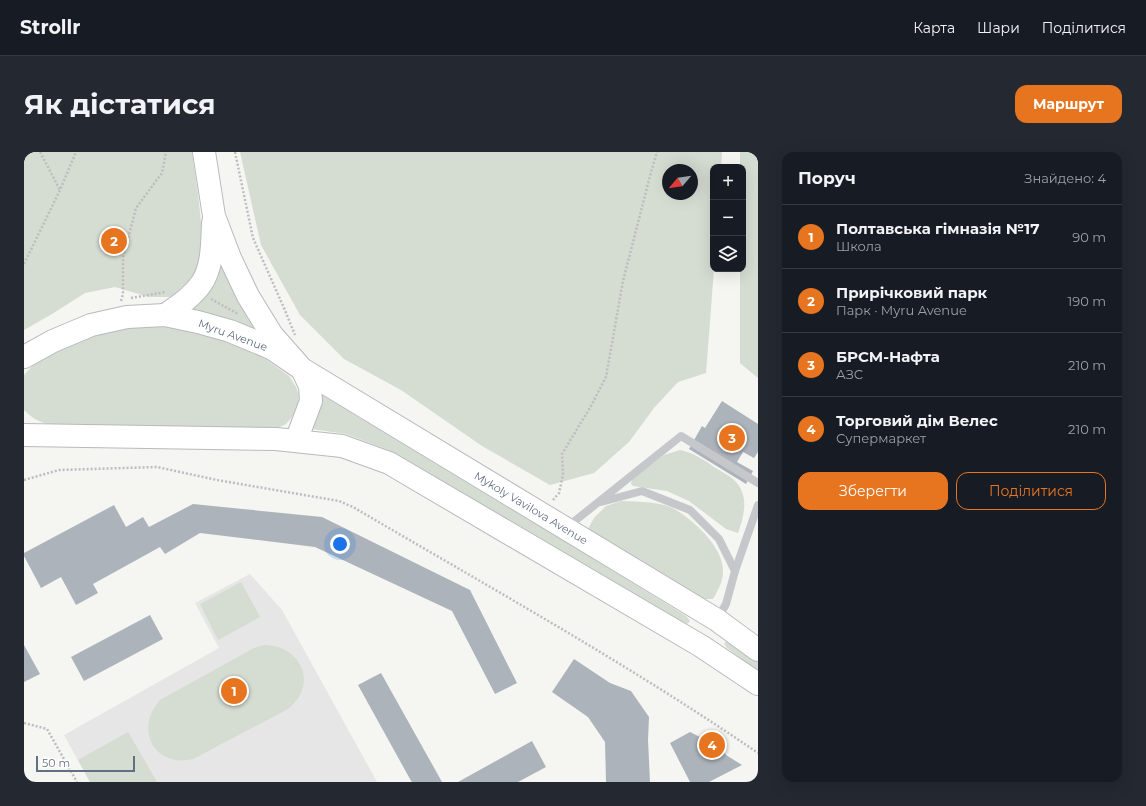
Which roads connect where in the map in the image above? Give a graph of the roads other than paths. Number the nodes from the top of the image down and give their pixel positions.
1 (204, 152) edge
2 (214, 216) junction
3 (165, 315) junction
4 (24, 357) edge
5 (302, 369) junction
6 (24, 422) edge
7 (33, 434) edge
8 (296, 441) junction
9 (758, 483) edge
10 (598, 502) junction
11 (758, 505) edge
12 (565, 529) junction
13 (736, 571) junction
14 (716, 620) junction
15 (701, 646) junction
16 (758, 650) edge
17 (758, 684) edge

1 - 2 main road
2 - 3 main road
2 - 5 main road
3 - 4 main road, Myru Avenue
3 - 5 main road, Myru Avenue
5 - 8 main road
5 - 12 main road, Mykoly Vavilova Avenue
6 - 7 main road
7 - 8 main road
8 - 15 main road
9 - 10 lane
10 - 12 lane
10 - 13 lane
11 - 13 lane
12 - 14 main road, Mykoly Vavilova Avenue
13 - 14 lane
14 - 15 main road
14 - 16 main road, Mykoly Vavilova Avenue
15 - 17 main road

